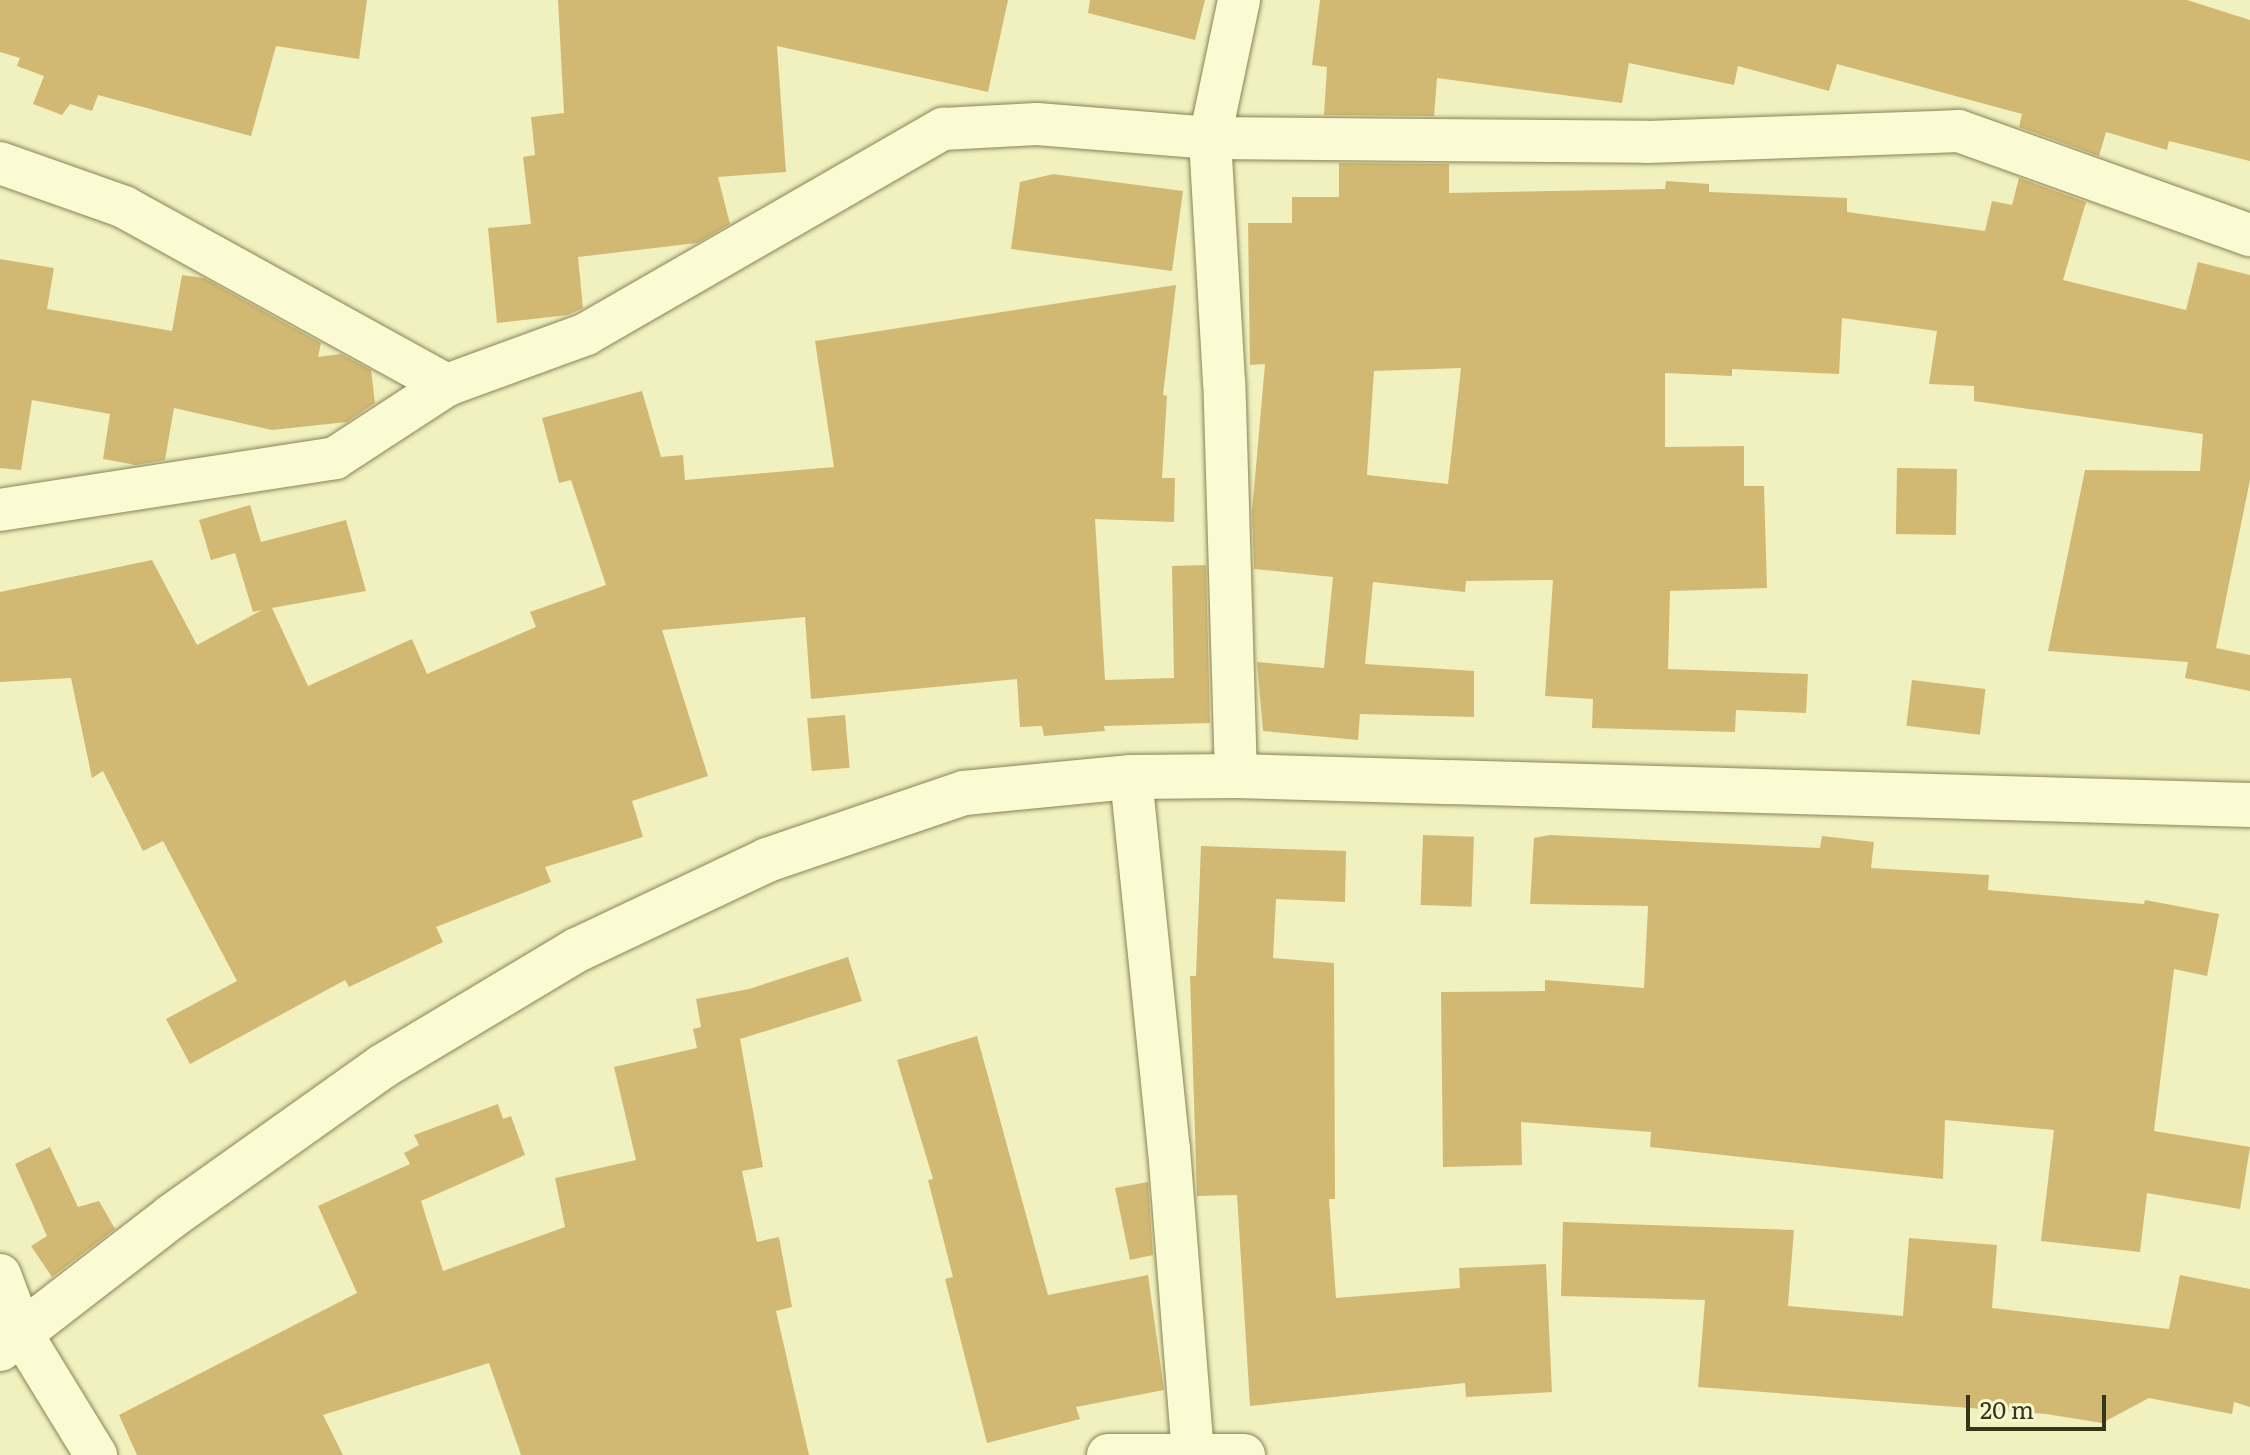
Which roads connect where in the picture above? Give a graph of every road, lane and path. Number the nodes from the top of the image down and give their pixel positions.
1 (1239, 0) edge
2 (1210, 138) junction
3 (0, 163) edge
4 (2250, 235) edge
5 (447, 385) junction
6 (0, 510) edge
7 (1236, 776) junction
8 (1131, 777) junction
9 (2250, 805) edge
10 (0, 1275) edge
11 (12, 1343) edge
12 (1193, 1453) edge
13 (96, 1455) edge
14 (1108, 1455) edge
15 (1244, 1455) edge

1 - 2 street
2 - 4 street
2 - 5 street
2 - 7 street
3 - 5 street
5 - 6 street
7 - 8 street
7 - 9 street
8 - 11 street
8 - 12 street
10 - 11 street
11 - 13 street
12 - 14 street
12 - 15 street

